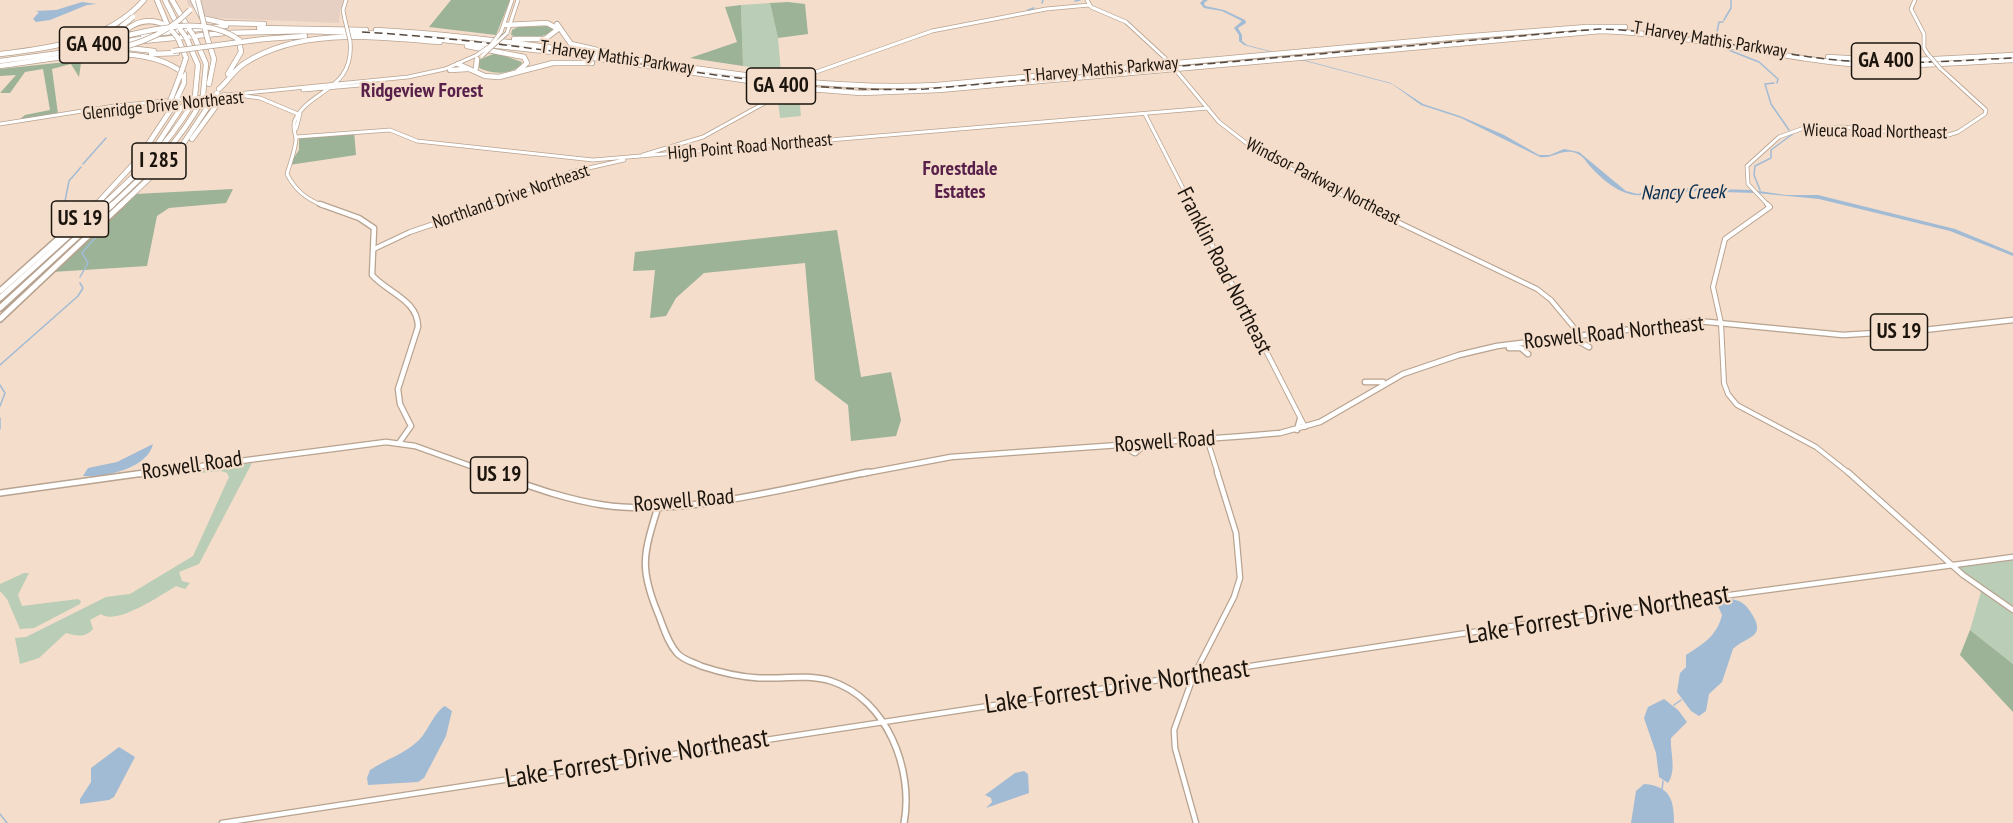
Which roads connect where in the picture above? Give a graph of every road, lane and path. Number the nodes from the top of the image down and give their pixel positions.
1 (146, 0) edge
2 (157, 0) edge
3 (165, 0) edge
4 (172, 0) edge
5 (192, 0) edge
6 (198, 0) edge
7 (347, 0) edge
8 (512, 0) edge
9 (519, 0) edge
10 (1087, 0) edge
11 (1915, 0) edge
12 (1089, 5) junction
13 (525, 23) junction
14 (247, 24) junction
15 (299, 25) junction
16 (509, 25) junction
17 (171, 29) junction
18 (221, 30) junction
19 (189, 34) junction
20 (469, 34) junction
21 (1688, 35) junction
22 (348, 40) junction
23 (264, 41) junction
24 (461, 41) junction
25 (245, 44) junction
26 (467, 46) junction
27 (216, 47) junction
28 (175, 52) junction
29 (2013, 55) edge
30 (627, 56) junction
31 (477, 57) junction
32 (0, 60) edge
33 (10, 60) junction
34 (2013, 60) edge
35 (599, 63) junction
36 (462, 64) junction
37 (476, 68) junction
38 (470, 69) junction
39 (450, 70) junction
40 (719, 78) junction
41 (778, 80) junction
42 (332, 84) junction
43 (328, 88) junction
44 (205, 89) junction
45 (218, 91) junction
46 (250, 96) junction
47 (223, 97) junction
48 (193, 99) junction
49 (184, 103) junction
50 (169, 105) junction
51 (1208, 108) junction
52 (300, 114) junction
53 (1145, 114) junction
54 (0, 125) edge
55 (296, 137) junction
56 (636, 157) junction
57 (148, 180) junction
58 (114, 195) junction
59 (374, 249) junction
60 (0, 291) edge
61 (0, 298) edge
62 (0, 308) edge
63 (2013, 320) edge
64 (0, 321) edge
65 (1721, 323) junction
66 (1597, 334) junction
67 (1581, 336) junction
68 (1553, 339) junction
69 (1531, 342) junction
70 (1494, 347) junction
71 (1388, 381) junction
72 (1369, 393) junction
73 (1300, 418) junction
74 (1305, 427) junction
75 (1297, 430) junction
76 (1259, 435) joint
77 (1207, 439) junction
78 (399, 443) junction
79 (1147, 443) junction
80 (1120, 445) junction
81 (0, 493) edge
82 (658, 507) junction
83 (2013, 556) edge
84 (1949, 565) junction
85 (2013, 610) edge
86 (1193, 677) junction
87 (880, 721) junction
88 (222, 823) edge
89 (904, 823) edge
90 (1196, 823) edge

1 - 28 highway, bridge
1 - 32 highway
2 - 17 highway
3 - 19 highway, I 285, bridge
4 - 19 highway, I 285
5 - 14 highway
5 - 32 highway, bridge
6 - 44 highway, bridge
7 - 22 main road, bridge
8 - 16 main road
9 - 16 main road
10 - 12 street
11 - 65 street, Wieuca Road Northeast, bridge
12 - 51 street, Windsor Parkway Northeast, bridge
12 - 56 street, Northland Drive Northeast, bridge
13 - 16 highway
13 - 16 highway
13 - 20 highway
13 - 30 highway
14 - 15 highway
14 - 17 highway
15 - 18 highway
15 - 20 highway
16 - 31 main road, bridge
16 - 31 main road, bridge
17 - 50 highway, bridge
18 - 19 highway, T Harvey Mathis Parkway / GA 400
18 - 41 highway, T Harvey Mathis Parkway / GA 400
19 - 24 highway, T Harvey Mathis Parkway / GA 400
19 - 32 highway, GA 400
19 - 33 highway, GA 400
19 - 44 highway, I 285
19 - 48 highway, I 285
20 - 30 highway
21 - 29 highway, T Harvey Mathis Parkway / GA 400
21 - 34 highway, T Harvey Mathis Parkway / GA 400
21 - 40 highway, T Harvey Mathis Parkway / GA 400
21 - 41 highway, T Harvey Mathis Parkway / GA 400
22 - 23 highway
22 - 26 highway
22 - 42 main road
22 - 45 highway
23 - 24 highway
23 - 25 highway, bridge
23 - 27 highway, bridge
24 - 40 highway, T Harvey Mathis Parkway / GA 400
25 - 27 highway, bridge
25 - 28 highway, bridge
26 - 35 highway
26 - 37 highway
27 - 28 highway, bridge
28 - 33 highway
30 - 41 highway
31 - 36 main road
31 - 37 highway
32 - 33 highway, GA 400
32 - 45 highway, US 19, bridge
32 - 50 highway, bridge
35 - 38 highway
35 - 40 highway
36 - 37 highway
36 - 38 highway
36 - 39 main road
36 - 42 main road, Glenridge Drive Northeast
38 - 39 highway
39 - 43 main road
42 - 43 main road
42 - 47 main road, Glenridge Drive Northeast
43 - 46 main road
43 - 52 main road
44 - 62 highway, I 285, bridge
45 - 57 highway, US 19, bridge
46 - 47 main road, Glenridge Drive Northeast
46 - 52 main road, Glenridge Drive Northeast
47 - 48 main road, Glenridge Drive Northeast
47 - 49 main road, Glenridge Drive Northeast
47 - 57 highway
48 - 49 highway
48 - 54 main road, Glenridge Drive Northeast
48 - 58 highway, I 285
49 - 50 highway
49 - 58 highway
50 - 54 main road, Glenridge Drive Northeast
50 - 60 highway, US 19
51 - 53 street, High Point Road Northeast
51 - 67 street, Windsor Parkway Northeast
52 - 55 main road
53 - 56 street, High Point Road Northeast
53 - 73 street, Franklin Road Northeast
55 - 56 street, High Point Road Northeast
55 - 59 main road
56 - 59 street, Northland Drive Northeast
57 - 64 highway, US 19
58 - 61 highway, I 285
59 - 78 main road
63 - 65 main road, Roswell Road Northeast / US 19
65 - 66 main road, Roswell Road Northeast / US 19
65 - 84 street
66 - 67 main road, Roswell Road Northeast / US 19
66 - 68 main road
67 - 68 main road, Roswell Road Northeast / US 19
68 - 69 main road, Roswell Road Northeast / US 19
69 - 70 main road, Roswell Road Northeast / US 19
69 - 70 main road
70 - 71 main road, Roswell Road Northeast / US 19
71 - 72 main road, Roswell Road Northeast / US 19
71 - 72 main road
72 - 74 main road, Roswell Road Northeast / US 19
73 - 74 street, Franklin Road Northeast
73 - 75 main road
74 - 75 main road, Roswell Road Northeast / US 19
75 - 76 main road, Roswell Road Northeast / US 19
76 - 77 main road, Roswell Road / US 19
77 - 79 main road, Roswell Road / US 19
77 - 86 street
78 - 81 main road, Roswell Road / US 19
78 - 82 main road, Roswell Road / US 19
79 - 80 main road, Roswell Road / US 19
79 - 80 main road
80 - 82 main road, Roswell Road / US 19
82 - 87 main road
83 - 84 street, Lake Forrest Drive Northeast
84 - 85 street
84 - 86 street, Lake Forrest Drive Northeast
86 - 87 street, Lake Forrest Drive Northeast
86 - 90 street
87 - 88 street, Lake Forrest Drive Northeast
87 - 89 main road

